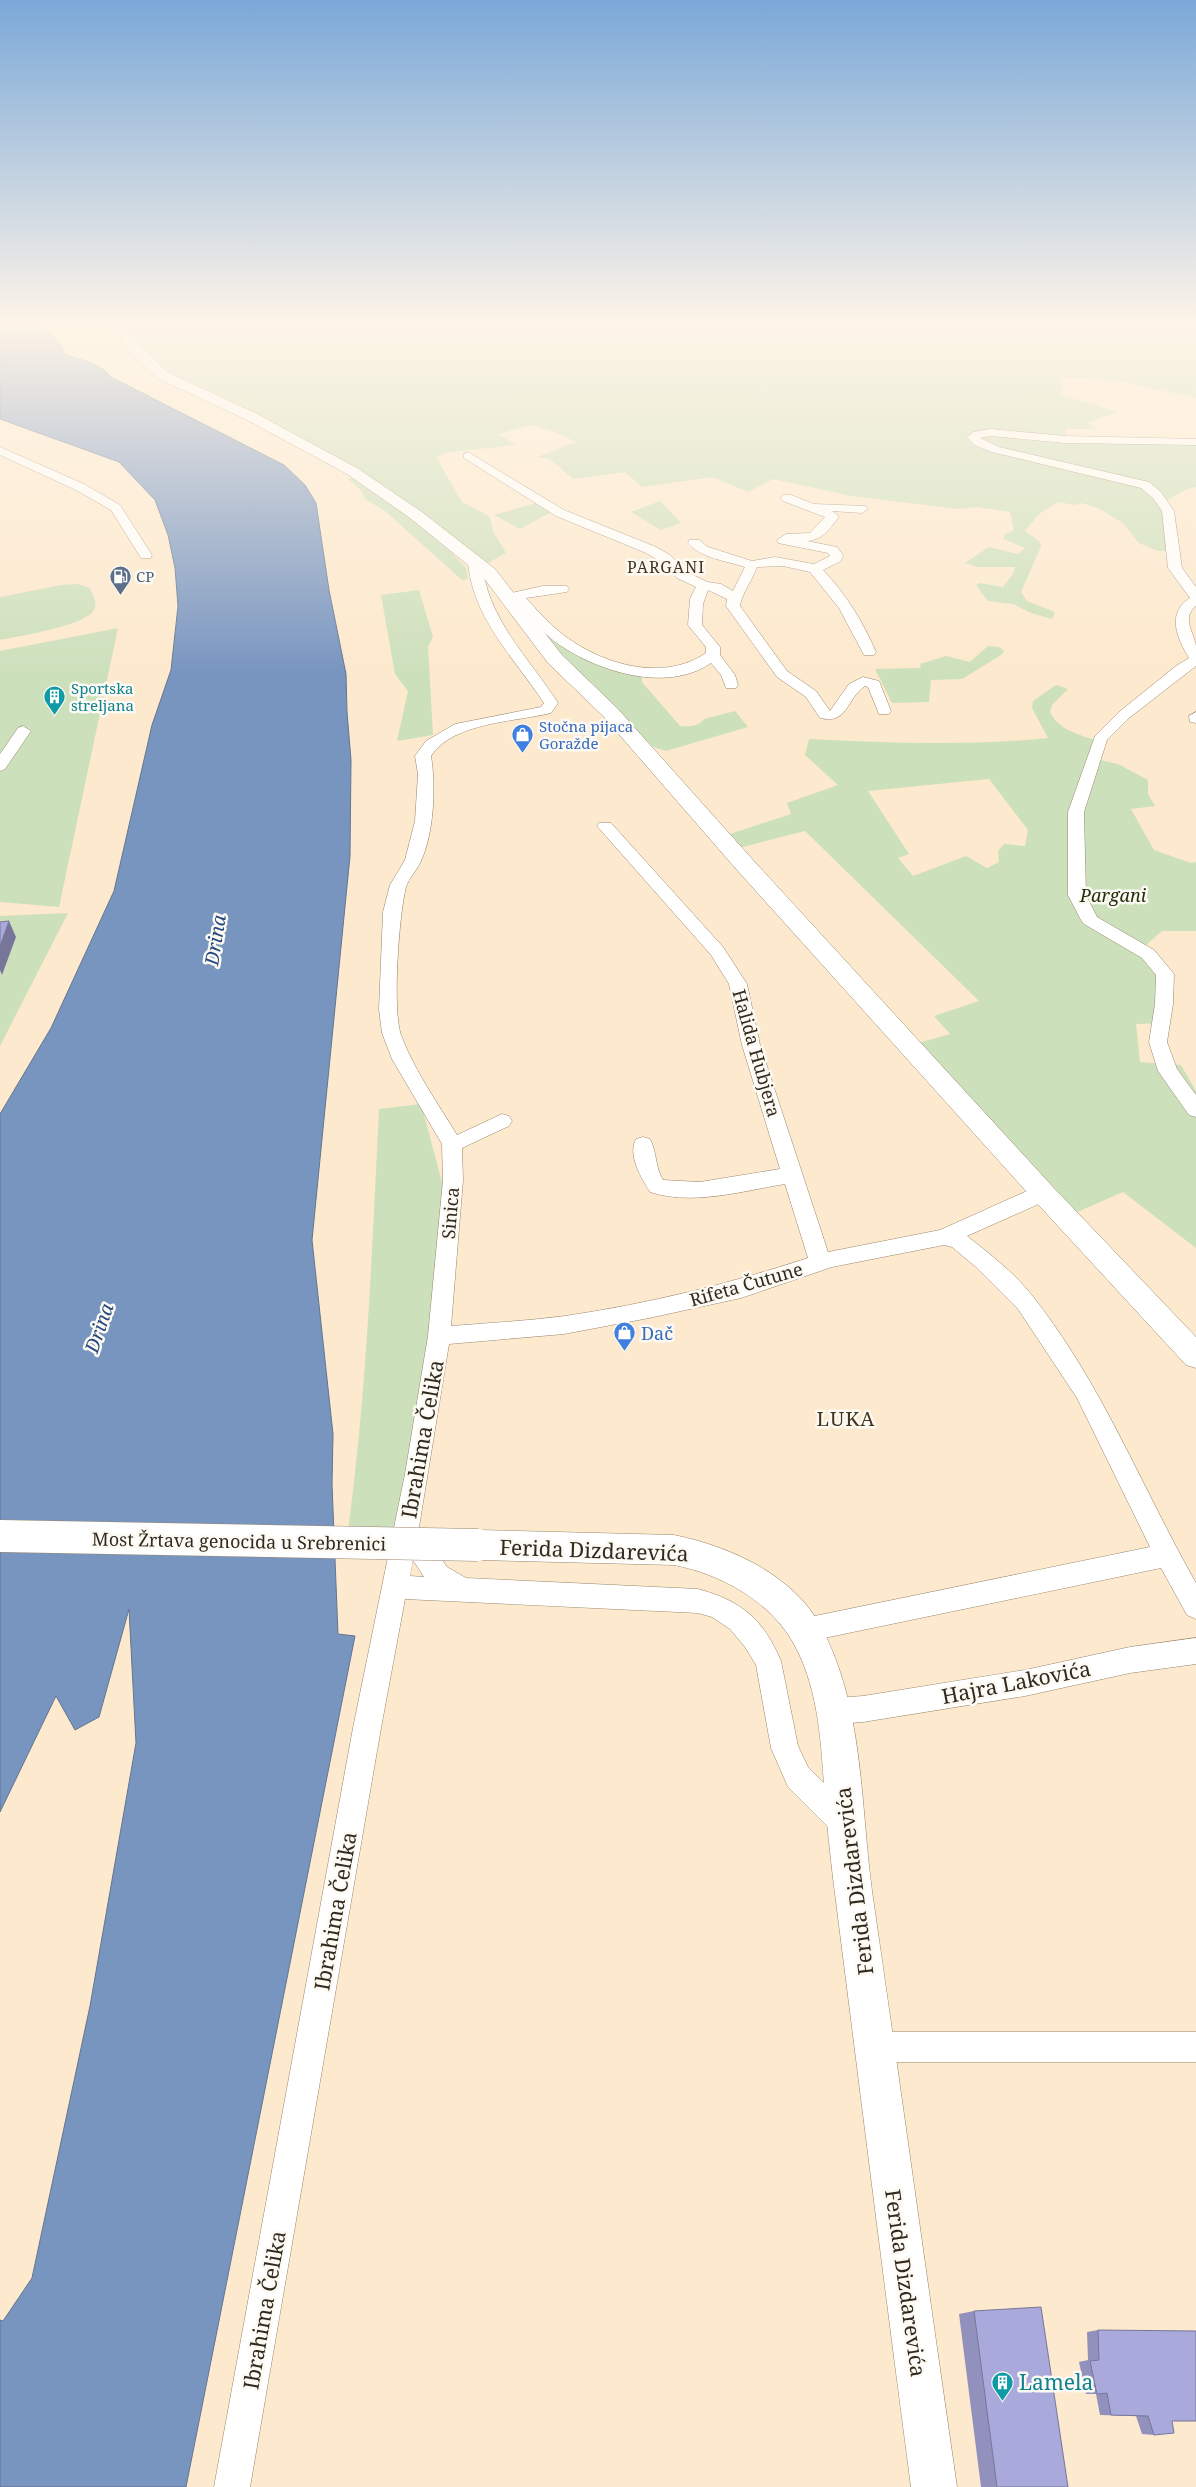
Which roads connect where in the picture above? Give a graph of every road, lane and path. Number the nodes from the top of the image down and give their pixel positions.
1 (298, 442) edge
2 (978, 442) edge
3 (0, 451) edge
4 (468, 456) dead end
5 (786, 498) dead end
6 (802, 506) junction
7 (833, 516) junction
8 (694, 543) dead end
9 (146, 555) dead end
10 (475, 560) junction
11 (752, 565) junction
12 (815, 569) junction
13 (704, 586) junction
14 (562, 589) dead end
15 (512, 597) junction
16 (734, 597) junction
17 (1196, 598) edge
18 (869, 652) dead end
19 (713, 655) junction
20 (1196, 658) edge
21 (731, 685) dead end
22 (884, 711) dead end
23 (24, 731) dead end
24 (0, 766) edge
25 (605, 826) dead end
26 (1196, 1110) edge
27 (502, 1121) dead end
28 (452, 1144) junction
29 (643, 1144) dead end
30 (791, 1175) junction
31 (1043, 1193) junction
32 (944, 1237) junction
33 (820, 1262) junction
34 (439, 1336) junction
35 (1196, 1356) edge
36 (407, 1529) junction
37 (0, 1536) edge
38 (478, 1545) joint
39 (1167, 1555) junction
40 (394, 1587) junction
41 (460, 1589) junction
42 (1196, 1607) edge
43 (804, 1630) junction
44 (1196, 1651) edge
45 (836, 1711) junction
46 (846, 1824) junction
47 (873, 2047) junction
48 (1196, 2047) edge
49 (232, 2487) edge
50 (934, 2487) edge

1 - 10 street
2 - 17 street
3 - 9 street
4 - 13 street
5 - 6 street
6 - 7 street
6 - 7 street
7 - 12 street
8 - 11 street
10 - 15 street
10 - 28 street
11 - 12 street
11 - 16 street
12 - 18 street
13 - 16 street
13 - 19 street
14 - 15 street
15 - 19 street
15 - 31 street
16 - 22 street
17 - 20 street
19 - 21 street
20 - 26 street
23 - 24 street
25 - 30 street, Halida Hubjera
27 - 28 street
28 - 34 street, Sinica
29 - 30 street
30 - 33 street, Halida Hubjera
31 - 32 street, Rifeta Čutune
31 - 35 street
32 - 33 street, Rifeta Čutune
32 - 39 street
33 - 34 street, Rifeta Čutune
34 - 36 street, Ibrahima Čelika
36 - 40 street, Ibrahima Čelika
36 - 41 street
37 - 38 street, Most Žrtava genocida u Srebrenici, bridge
38 - 43 street, Ferida Dizdarevića
39 - 42 street
39 - 43 street
40 - 41 street
40 - 49 street, Ibrahima Čelika
41 - 46 street
43 - 45 street, Ferida Dizdarevića
44 - 45 street, Hajra Lakovića
45 - 46 street, Ferida Dizdarevića
46 - 47 street, Ferida Dizdarevića
47 - 48 street
47 - 50 street, Ferida Dizdarevića

